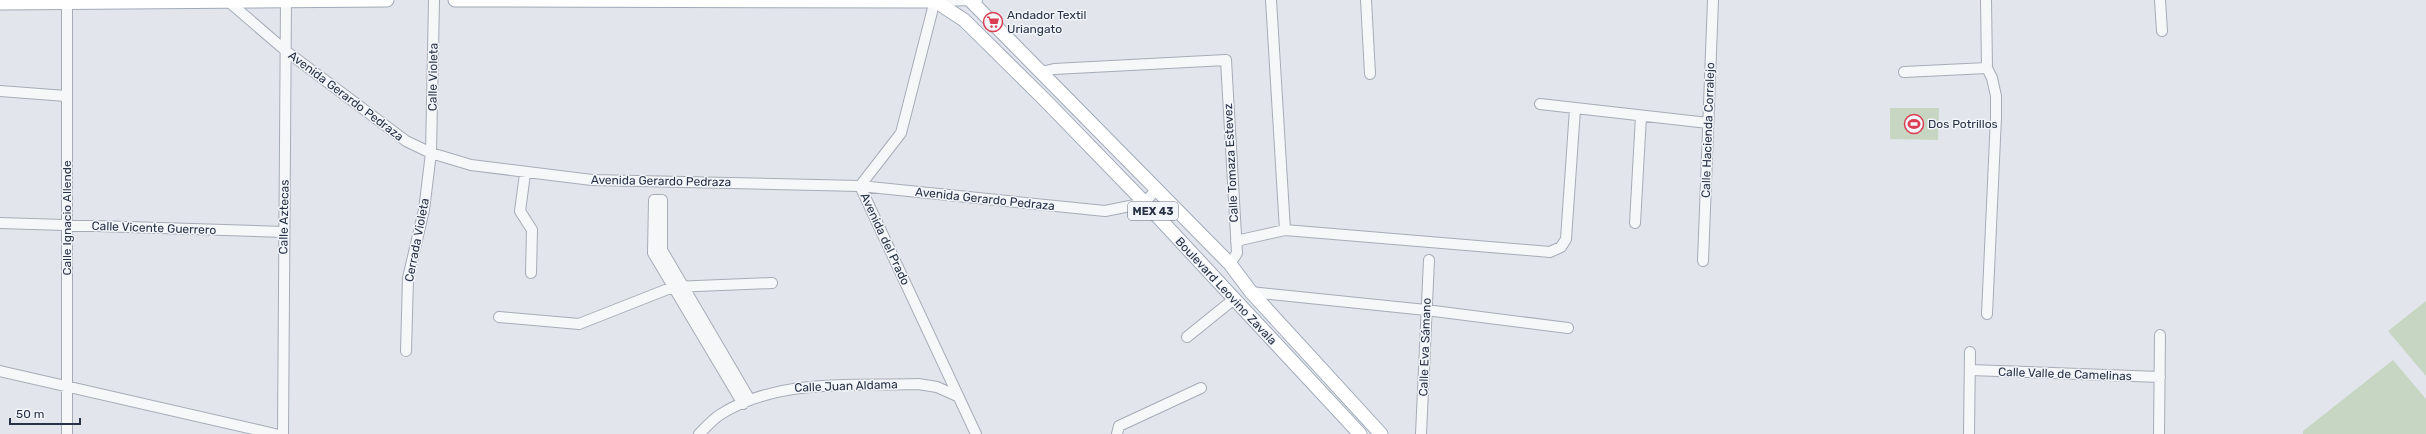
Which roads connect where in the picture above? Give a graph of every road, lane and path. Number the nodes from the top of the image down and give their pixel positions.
1 (387, 0) edge
2 (434, 0) edge
3 (455, 0) edge
4 (935, 0) edge
5 (973, 0) edge
6 (1271, 0) edge
7 (1366, 0) edge
8 (1713, 0) edge
9 (1986, 0) edge
10 (2160, 0) edge
11 (66, 1) edge
12 (286, 1) edge
13 (504, 1) edge
14 (662, 1) edge
15 (229, 2) junction
16 (0, 3) edge
17 (2162, 31) dead end
18 (286, 51) junction
19 (1987, 68) junction
20 (1041, 72) junction
21 (1904, 72) dead end
22 (1370, 74) dead end
23 (1056, 86) junction
24 (0, 91) edge
25 (66, 96) junction
26 (1043, 98) junction
27 (1540, 104) dead end
28 (1575, 109) junction
29 (1641, 116) junction
30 (1708, 123) junction
31 (431, 153) junction
32 (525, 174) junction
33 (860, 186) junction
34 (1157, 188) junction
35 (1145, 203) junction
36 (1635, 222) dead end
37 (0, 223) edge
38 (67, 225) junction
39 (1285, 230) junction
40 (284, 232) junction
41 (1236, 241) junction
42 (1429, 260) dead end
43 (1703, 261) dead end
44 (1230, 264) junction
45 (531, 273) dead end
46 (772, 283) dead end
47 (673, 287) junction
48 (684, 287) junction
49 (1251, 292) junction
50 (1234, 299) junction
51 (1426, 310) junction
52 (1988, 314) dead end
53 (499, 317) dead end
54 (1568, 328) dead end
55 (2160, 335) dead end
56 (1187, 337) dead end
57 (406, 351) dead end
58 (1970, 352) dead end
59 (1970, 370) junction
60 (0, 371) edge
61 (2160, 377) junction
62 (67, 387) junction
63 (1201, 388) dead end
64 (957, 396) junction
65 (746, 402) junction
66 (67, 434) edge
67 (275, 434) edge
68 (283, 434) edge
69 (699, 434) edge
70 (976, 434) edge
71 (1116, 434) edge
72 (1360, 434) edge
73 (1381, 434) edge
74 (1421, 434) edge
75 (1969, 434) edge
76 (2159, 434) edge

1 - 12 main road
2 - 31 street, Calle Violeta
3 - 13 main road
4 - 5 street
4 - 14 main road
4 - 26 main road, Boulevard Leovino Zavala / MEX 43
4 - 33 street, Avenida del Prado
5 - 20 main road, Boulevard Leovino Zavala / MEX 43
6 - 39 street
7 - 22 street
8 - 30 street, Calle Hacienda Corralejo
9 - 19 street
10 - 17 street
11 - 15 main road
11 - 16 main road
11 - 25 street, Calle Ignacio Allende
12 - 15 main road
12 - 18 street, Calle Aztecas
13 - 14 main road
15 - 18 street, Avenida Gerardo Pedraza
18 - 31 street, Avenida Gerardo Pedraza
18 - 40 street, Calle Aztecas
19 - 21 street
19 - 52 street
20 - 23 main road, Boulevard Leovino Zavala / MEX 43
20 - 41 street, Calle Tomaza Estevez
23 - 26 main road
23 - 34 main road, Boulevard Leovino Zavala / MEX 43
24 - 25 street
25 - 38 street, Calle Ignacio Allende
26 - 35 main road, Boulevard Leovino Zavala / MEX 43
27 - 28 street
28 - 29 street
28 - 39 street
29 - 30 street
29 - 36 street
30 - 43 street, Calle Hacienda Corralejo
31 - 32 street, Avenida Gerardo Pedraza
31 - 57 street, Cerrada Violeta
32 - 33 street, Avenida Gerardo Pedraza
32 - 45 street
33 - 35 street, Avenida Gerardo Pedraza
33 - 64 street, Avenida del Prado
34 - 35 street
34 - 44 main road, Boulevard Leovino Zavala / MEX 43
35 - 50 main road, Boulevard Leovino Zavala / MEX 43
37 - 38 street, Calle Vicente Guerrero
38 - 40 street, Calle Vicente Guerrero
38 - 62 street, Calle Ignacio Allende
39 - 41 street
40 - 68 street, Calle Aztecas
41 - 44 street, Calle Tomaza Estevez
42 - 51 street, Calle Eva Sámano
44 - 49 main road, Boulevard Leovino Zavala / MEX 43
46 - 48 street
47 - 48 street
47 - 48 street
47 - 53 street
47 - 65 street
48 - 65 street
49 - 51 street
49 - 73 main road, Boulevard Leovino Zavala / MEX 43
50 - 56 street
50 - 72 main road, Boulevard Leovino Zavala / MEX 43
51 - 54 street
51 - 74 street, Calle Eva Sámano
55 - 61 street
58 - 59 street
59 - 61 street, Calle Valle de Camelinas
59 - 75 street
60 - 62 street
61 - 76 street
62 - 66 street, Calle Ignacio Allende
62 - 67 street
63 - 71 street
64 - 65 street, Calle Juan Aldama
64 - 70 street, Avenida del Prado
65 - 69 street, Calle Juan Aldama

